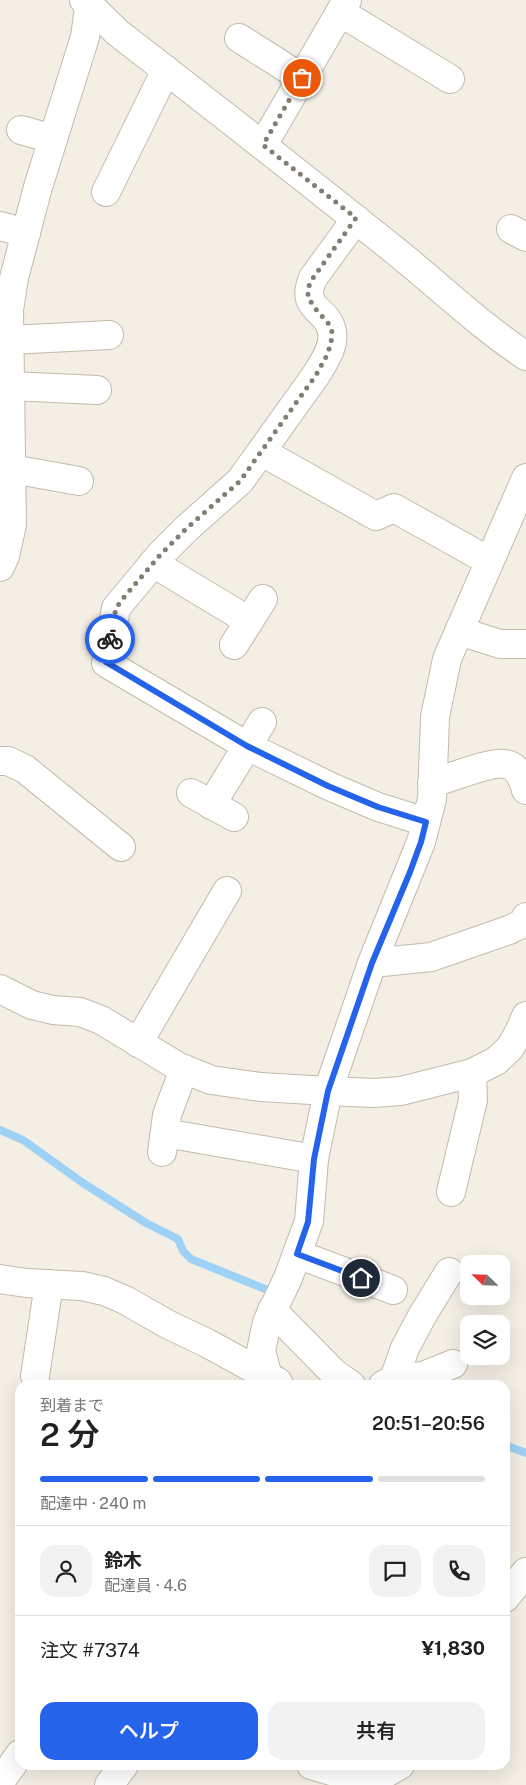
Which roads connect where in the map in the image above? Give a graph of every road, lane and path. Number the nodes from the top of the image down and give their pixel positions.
1 (88, 2) edge
2 (343, 6) edge
3 (239, 38) dead end
4 (166, 70) junction
5 (302, 78) junction
6 (450, 79) dead end
7 (21, 130) dead end
8 (53, 139) junction
9 (263, 145) junction
10 (106, 192) dead end
11 (356, 218) junction
12 (13, 230) edge
13 (5, 309) edge
14 (109, 335) dead end
15 (10, 340) junction
16 (526, 356) edge
17 (11, 386) junction
18 (97, 390) dead end
19 (262, 452) junction
20 (12, 469) junction
21 (526, 478) edge
22 (79, 481) dead end
23 (489, 561) junction
24 (153, 563) junction
25 (0, 567) edge
26 (263, 599) dead end
27 (249, 622) junction
28 (459, 631) junction
29 (526, 644) edge
30 (234, 645) dead end
31 (262, 722) dead end
32 (247, 746) junction
33 (0, 761) edge
34 (432, 783) junction
35 (526, 790) edge
36 (212, 805) dead end
37 (426, 822) junction
38 (121, 847) dead end
39 (227, 891) dead end
40 (526, 916) edge
41 (372, 963) junction
42 (0, 989) edge
43 (526, 1016) edge
44 (138, 1043) junction
45 (184, 1069) junction
46 (472, 1072) junction
47 (328, 1091) junction
48 (314, 1159) junction
49 (451, 1192) dead end
50 (297, 1254) junction
51 (450, 1272) dead end
52 (0, 1279) edge
53 (49, 1284) junction
54 (393, 1290) dead end
55 (272, 1310) junction
56 (453, 1364) dead end
57 (36, 1376) dead end
58 (269, 1380) edge
59 (271, 1380) edge
60 (343, 1380) edge
61 (389, 1380) edge
62 (403, 1380) edge
63 (15, 1761) edge
64 (120, 1770) edge
65 (328, 1770) edge
66 (391, 1770) edge
67 (0, 1782) edge
68 (110, 1785) edge

1 - 4 street
1 - 8 street
2 - 5 street
2 - 6 street
3 - 5 street
4 - 9 street
4 - 10 street
5 - 9 street
7 - 8 street
8 - 12 street
9 - 11 street
11 - 16 street
11 - 19 street
12 - 13 street
13 - 15 street
14 - 15 street
15 - 17 street
17 - 18 street
17 - 20 street
19 - 23 street
19 - 24 street
20 - 22 street
20 - 25 street
21 - 23 street
23 - 28 street
24 - 27 street
24 - 32 street
26 - 27 street
27 - 30 street
28 - 29 street
28 - 34 street
31 - 32 street
32 - 36 street
32 - 37 street
33 - 38 street
34 - 35 street
34 - 37 street
37 - 41 street
39 - 44 street
40 - 41 street
41 - 47 street
42 - 44 street
43 - 46 street
44 - 45 street
45 - 47 street
45 - 48 street
46 - 47 street
46 - 49 street
47 - 48 street
48 - 50 street
50 - 54 street
50 - 55 street
51 - 61 street
52 - 53 street
53 - 57 street
53 - 58 street
55 - 59 street
55 - 60 street
56 - 62 street
63 - 67 street
64 - 68 street
65 - 66 street

